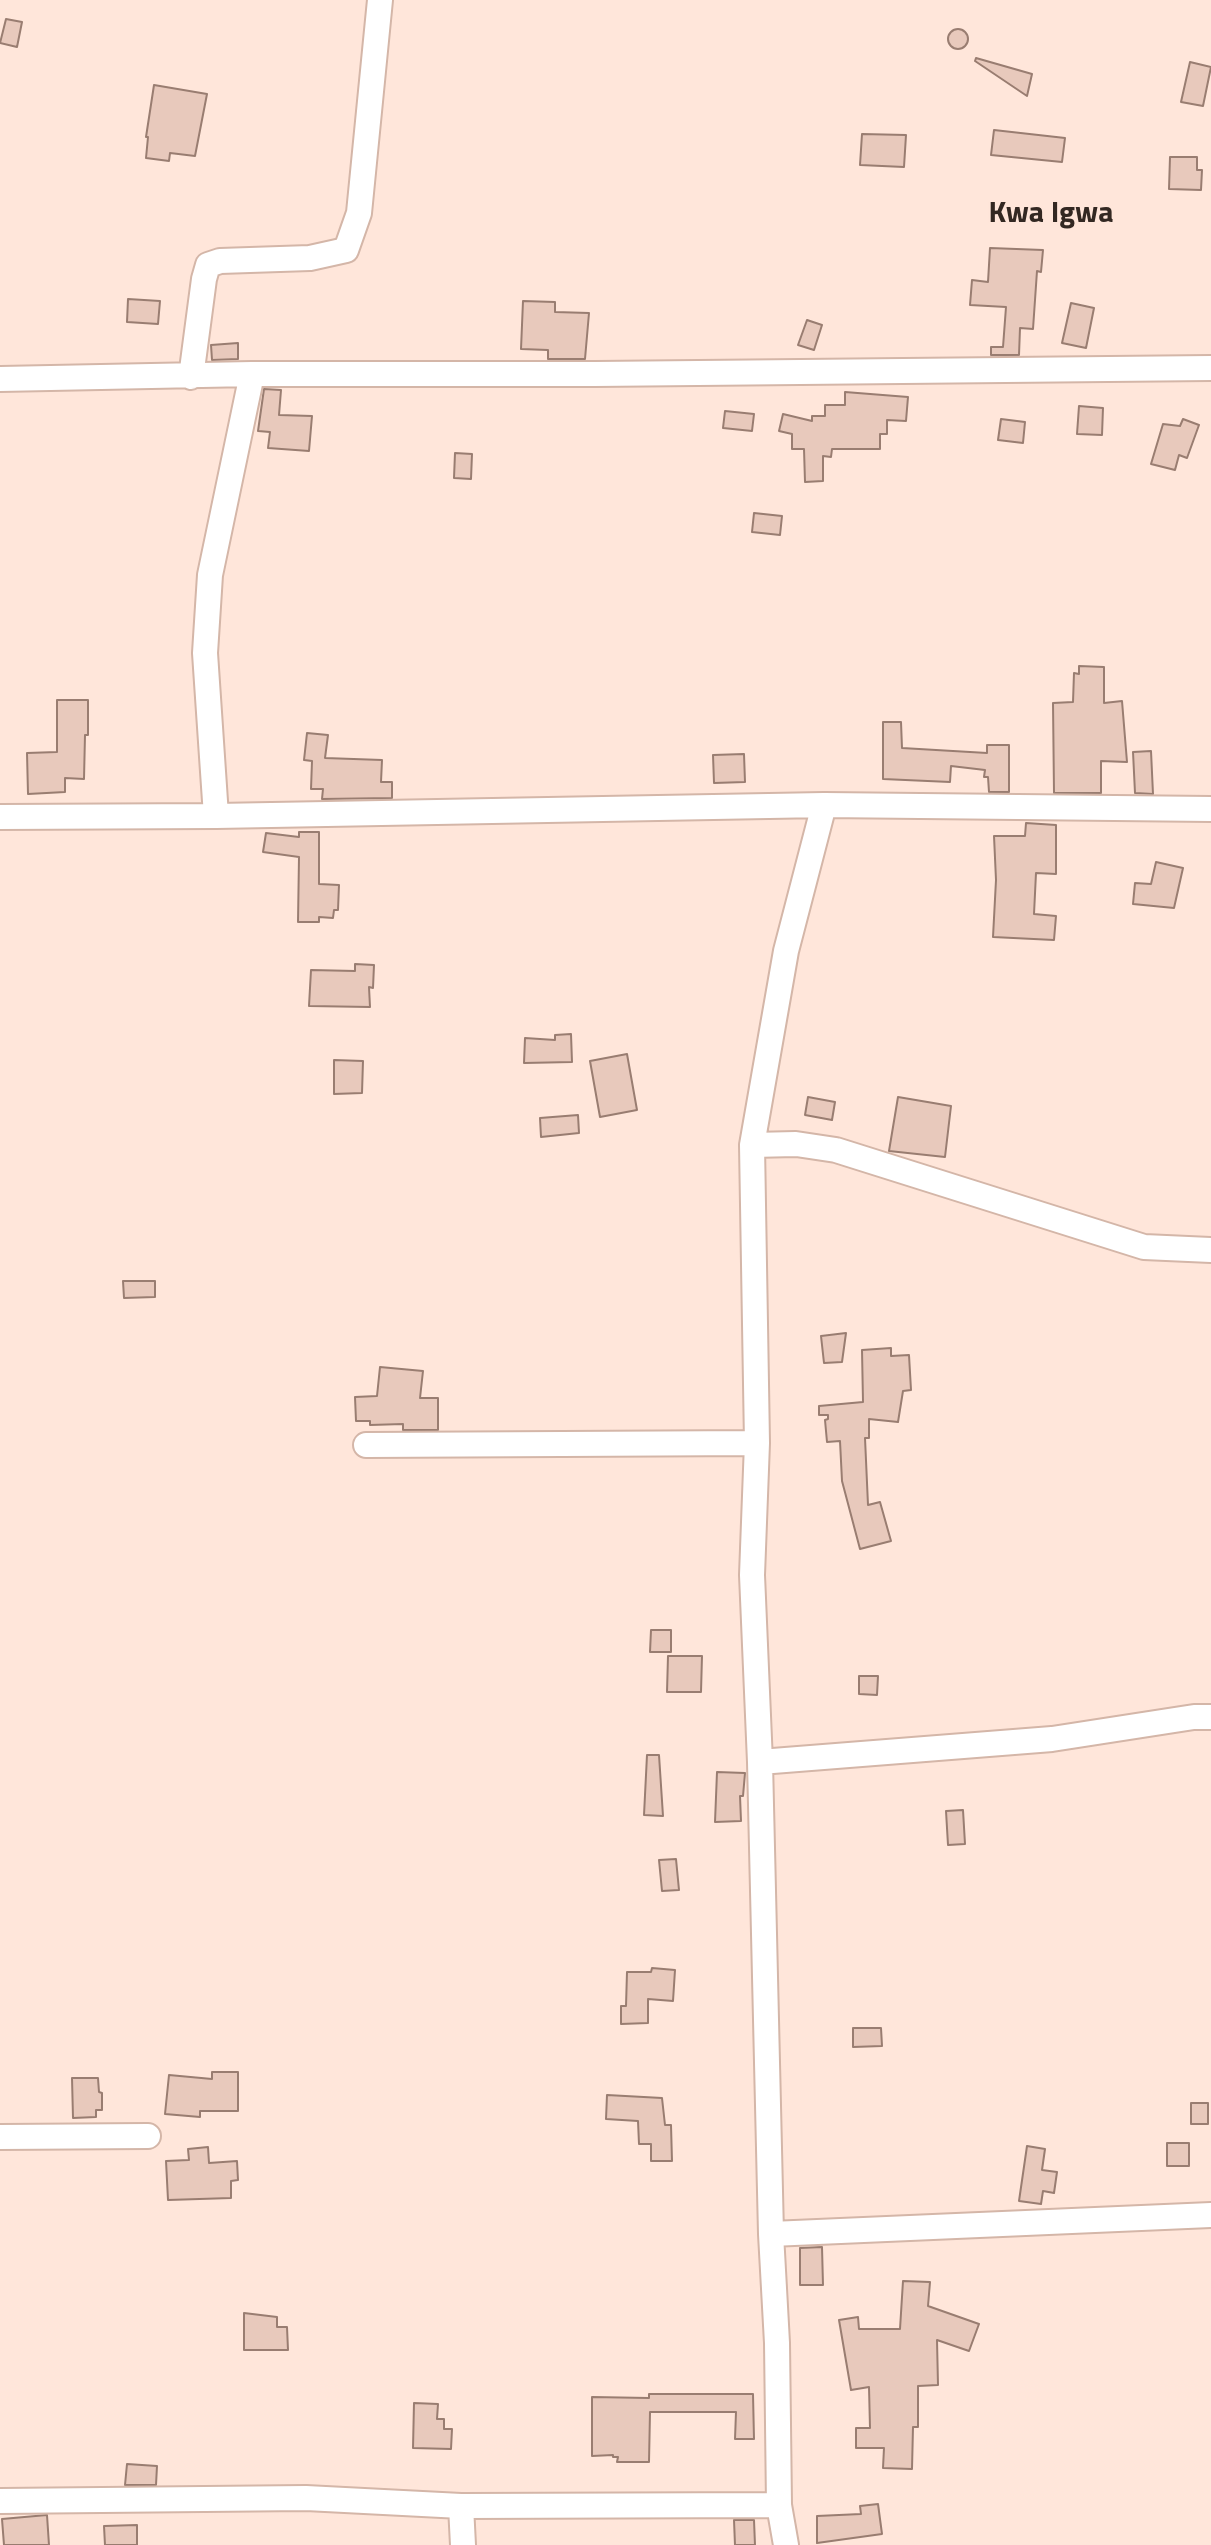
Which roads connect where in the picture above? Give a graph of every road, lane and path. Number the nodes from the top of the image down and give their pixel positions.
1 (380, 0) edge
2 (1211, 368) edge
3 (252, 374) junction
4 (191, 377) junction
5 (0, 380) edge
6 (824, 805) junction
7 (1211, 809) edge
8 (0, 817) edge
9 (216, 817) junction
10 (752, 1145) junction
11 (1211, 1250) edge
12 (757, 1443) junction
13 (366, 1445) dead end
14 (1211, 1717) edge
15 (760, 1762) junction
16 (148, 2136) dead end
17 (0, 2137) edge
18 (1211, 2215) edge
19 (771, 2234) junction
20 (0, 2501) edge
21 (779, 2505) junction
22 (461, 2506) junction
23 (791, 2543) edge
24 (463, 2545) edge

1 - 4 street
2 - 3 street
3 - 4 street
3 - 9 street
4 - 5 street
6 - 7 street
6 - 9 street
6 - 10 street
8 - 9 street
10 - 11 street
10 - 12 street
12 - 13 street
12 - 15 street
14 - 15 street
15 - 19 street
16 - 17 street
18 - 19 street
19 - 21 street
20 - 22 street
21 - 22 street
21 - 23 street
22 - 24 street

